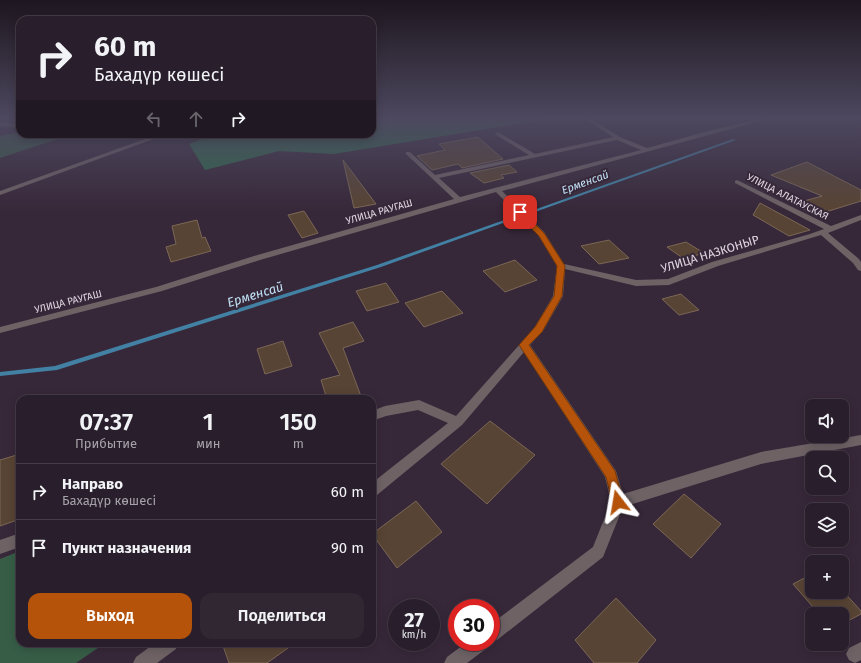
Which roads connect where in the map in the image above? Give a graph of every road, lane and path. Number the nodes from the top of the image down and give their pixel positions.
1 (120, 150) edge
2 (525, 150) edge
3 (558, 150) edge
4 (647, 150) edge
5 (408, 153) dead end
6 (533, 155) junction
7 (433, 177) junction
8 (737, 182) dead end
9 (498, 190) junction
10 (0, 193) edge
11 (460, 200) junction
12 (861, 216) edge
13 (826, 231) junction
14 (561, 266) junction
15 (861, 268) edge
16 (0, 330) edge
17 (524, 345) junction
18 (376, 414) edge
19 (458, 422) junction
20 (861, 440) edge
21 (376, 487) edge
22 (618, 502) junction
23 (16, 541) edge
24 (0, 547) edge
25 (500, 627) edge
26 (164, 647) edge
27 (469, 651) edge
28 (142, 663) edge
29 (453, 663) edge

1 - 10 street
2 - 6 street
3 - 6 street
4 - 9 street, УЛИЦА РАУГАШ
5 - 7 street
6 - 7 street
7 - 11 street
8 - 13 street, УЛИЦА АЛАТАУСКАЯ
9 - 11 street, УЛИЦА РАУГАШ
9 - 14 street
11 - 16 street, УЛИЦА РАУГАШ
12 - 13 street, УЛИЦА НАЗКОНЫР
13 - 14 street, УЛИЦА НАЗКОНЫР
13 - 15 street, УЛИЦА АЛАТАУСКАЯ
14 - 17 street
17 - 19 street
17 - 22 street
18 - 19 street
19 - 21 street
20 - 22 street
22 - 25 street
23 - 24 street
26 - 28 street
27 - 29 street

